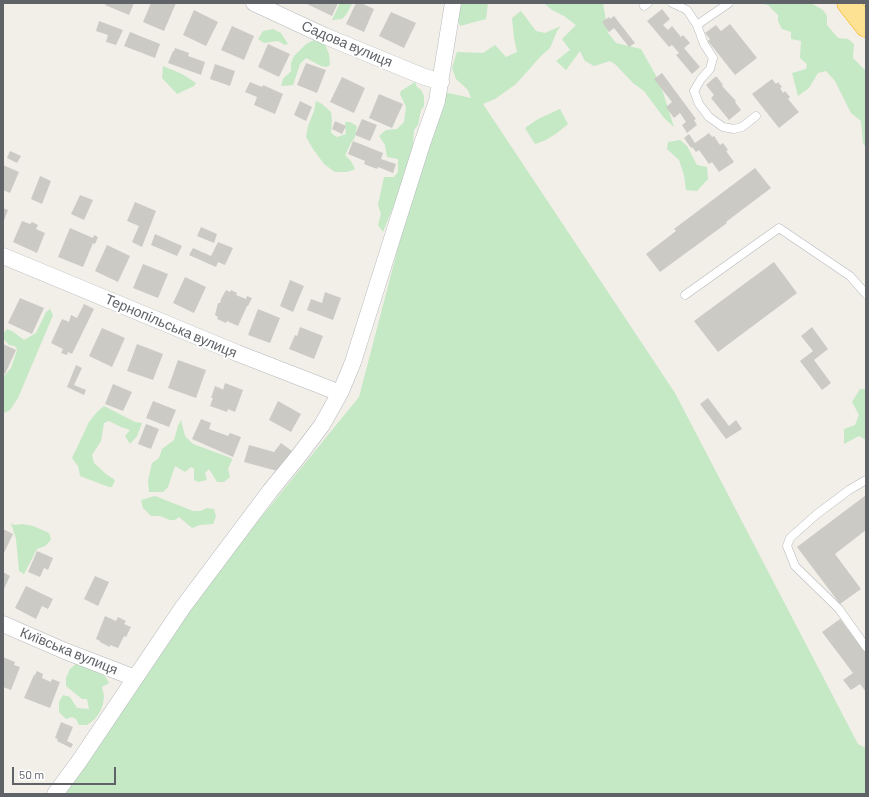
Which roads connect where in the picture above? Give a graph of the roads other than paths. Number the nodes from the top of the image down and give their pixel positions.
1 (254, 3) edge
2 (453, 3) edge
3 (672, 3) edge
4 (729, 3) edge
5 (848, 3) edge
6 (697, 25) junction
7 (866, 26) edge
8 (441, 82) junction
9 (756, 116) dead end
10 (3, 256) edge
11 (866, 294) edge
12 (685, 295) dead end
13 (340, 393) junction
14 (866, 480) edge
15 (3, 624) edge
16 (866, 648) edge
17 (135, 678) junction
18 (55, 794) edge

1 - 8 street, Садова вулиця
2 - 8 street
3 - 6 lane
4 - 6 lane
5 - 7 highway
6 - 9 lane
8 - 13 street
10 - 13 street, Тернопільська вулиця
11 - 12 lane
13 - 17 street
14 - 16 lane
15 - 17 street, Київська вулиця
17 - 18 street

